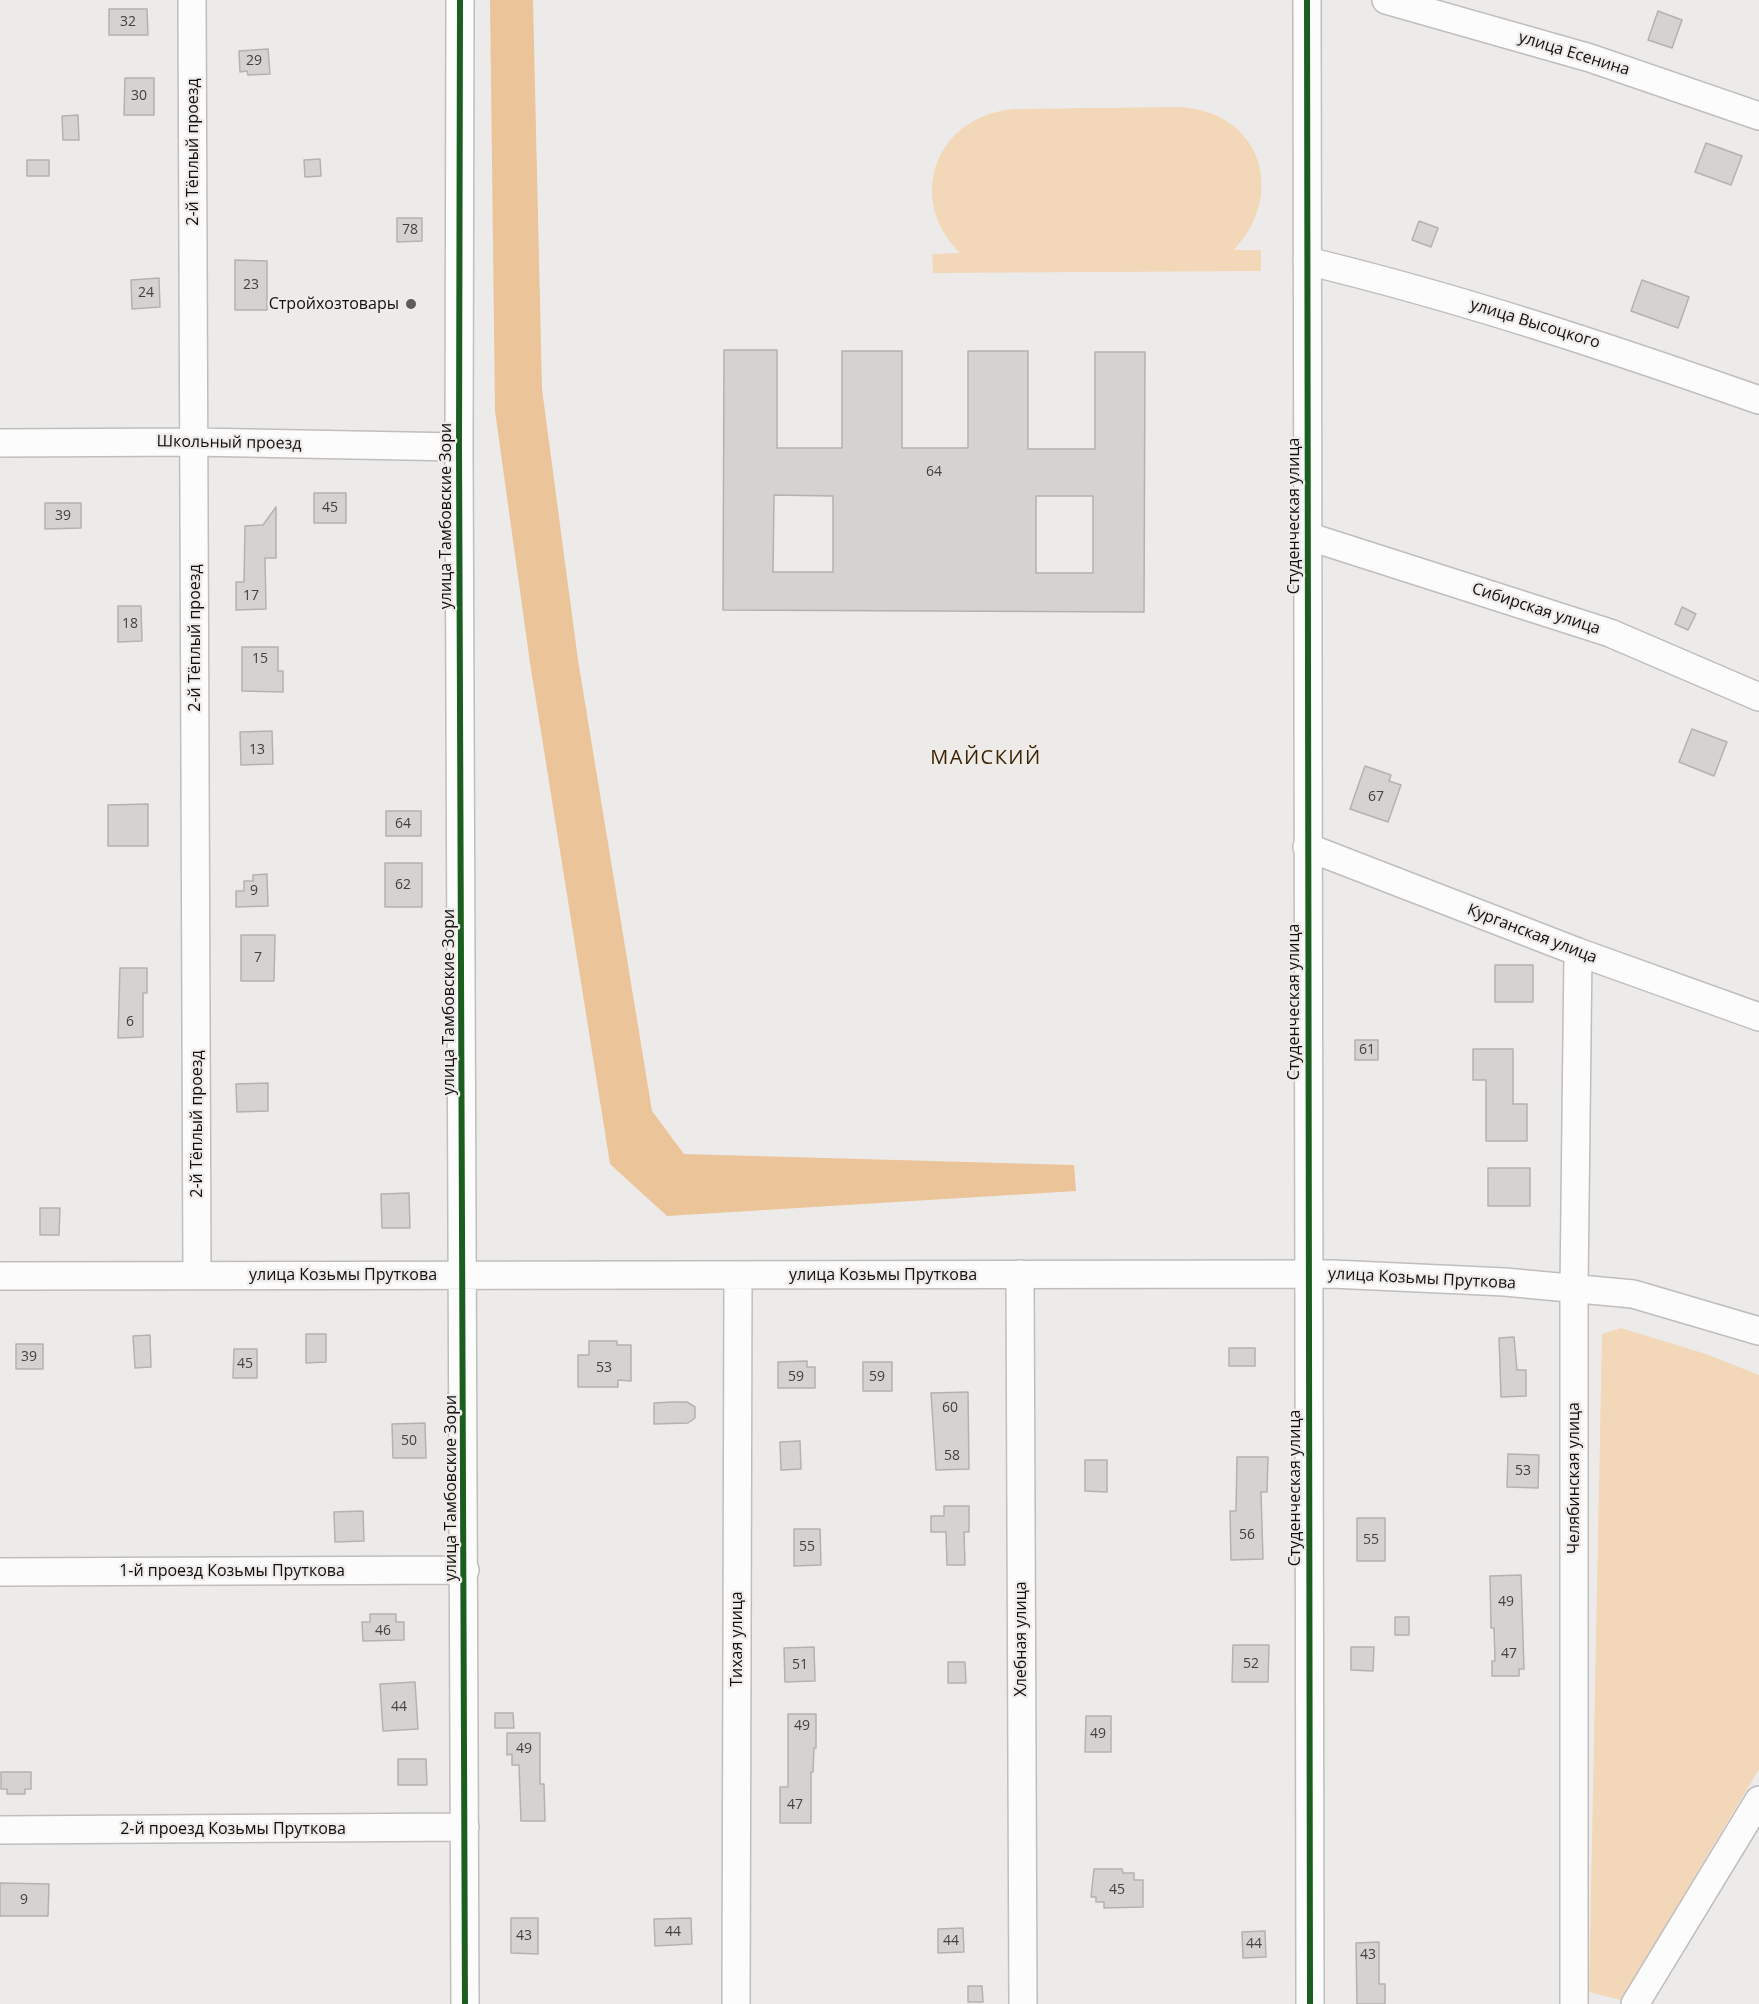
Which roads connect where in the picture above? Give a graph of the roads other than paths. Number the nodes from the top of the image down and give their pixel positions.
1 (192, 0) edge
2 (460, 0) edge
3 (1307, 0) edge
4 (1386, 0) edge
5 (1759, 116) edge
6 (1307, 261) junction
7 (1759, 400) edge
8 (195, 442) junction
9 (0, 443) edge
10 (459, 447) junction
11 (1307, 536) junction
12 (1759, 696) edge
13 (1307, 847) junction
14 (1578, 952) junction
15 (1759, 1017) edge
16 (1020, 1274) junction
17 (1307, 1274) junction
18 (197, 1275) junction
19 (464, 1275) junction
20 (738, 1275) junction
21 (0, 1276) edge
22 (1574, 1288) junction
23 (1759, 1331) edge
24 (465, 1570) junction
25 (0, 1572) edge
26 (1759, 1800) edge
27 (465, 1827) junction
28 (0, 1830) edge
29 (465, 2004) edge
30 (736, 2004) edge
31 (1023, 2004) edge
32 (1310, 2004) edge
33 (1574, 2004) edge
34 (1635, 2004) edge

1 - 8 street, 2-й Тёплый проезд
2 - 10 street, улица Тамбовские Зори
3 - 6 street, Студенческая улица
4 - 5 street, улица Есенина
6 - 7 street, улица Высоцкого
6 - 11 street, Студенческая улица
8 - 9 street, Школьный проезд
8 - 10 street, Школьный проезд
8 - 18 street, 2-й Тёплый проезд
10 - 19 street, улица Тамбовские Зори
11 - 12 street, Сибирская улица
11 - 13 street, Студенческая улица
13 - 14 street, Курганская улица
13 - 17 street, Студенческая улица
14 - 15 street, Курганская улица
14 - 22 street, Челябинская улица
16 - 17 street, улица Козьмы Пруткова
16 - 20 street, улица Козьмы Пруткова
16 - 31 street, Хлебная улица
17 - 22 street, улица Козьмы Пруткова
17 - 32 street, Студенческая улица
18 - 19 street, улица Козьмы Пруткова
18 - 21 street, улица Козьмы Пруткова
19 - 20 street, улица Козьмы Пруткова
19 - 24 street, улица Тамбовские Зори
20 - 30 street, Тихая улица
22 - 23 street, улица Козьмы Пруткова
22 - 33 street, Челябинская улица
24 - 25 street, 1-й проезд Козьмы Пруткова
24 - 27 street, улица Тамбовские Зори
26 - 34 street
27 - 28 street, 2-й проезд Козьмы Пруткова
27 - 29 street, улица Тамбовские Зори

